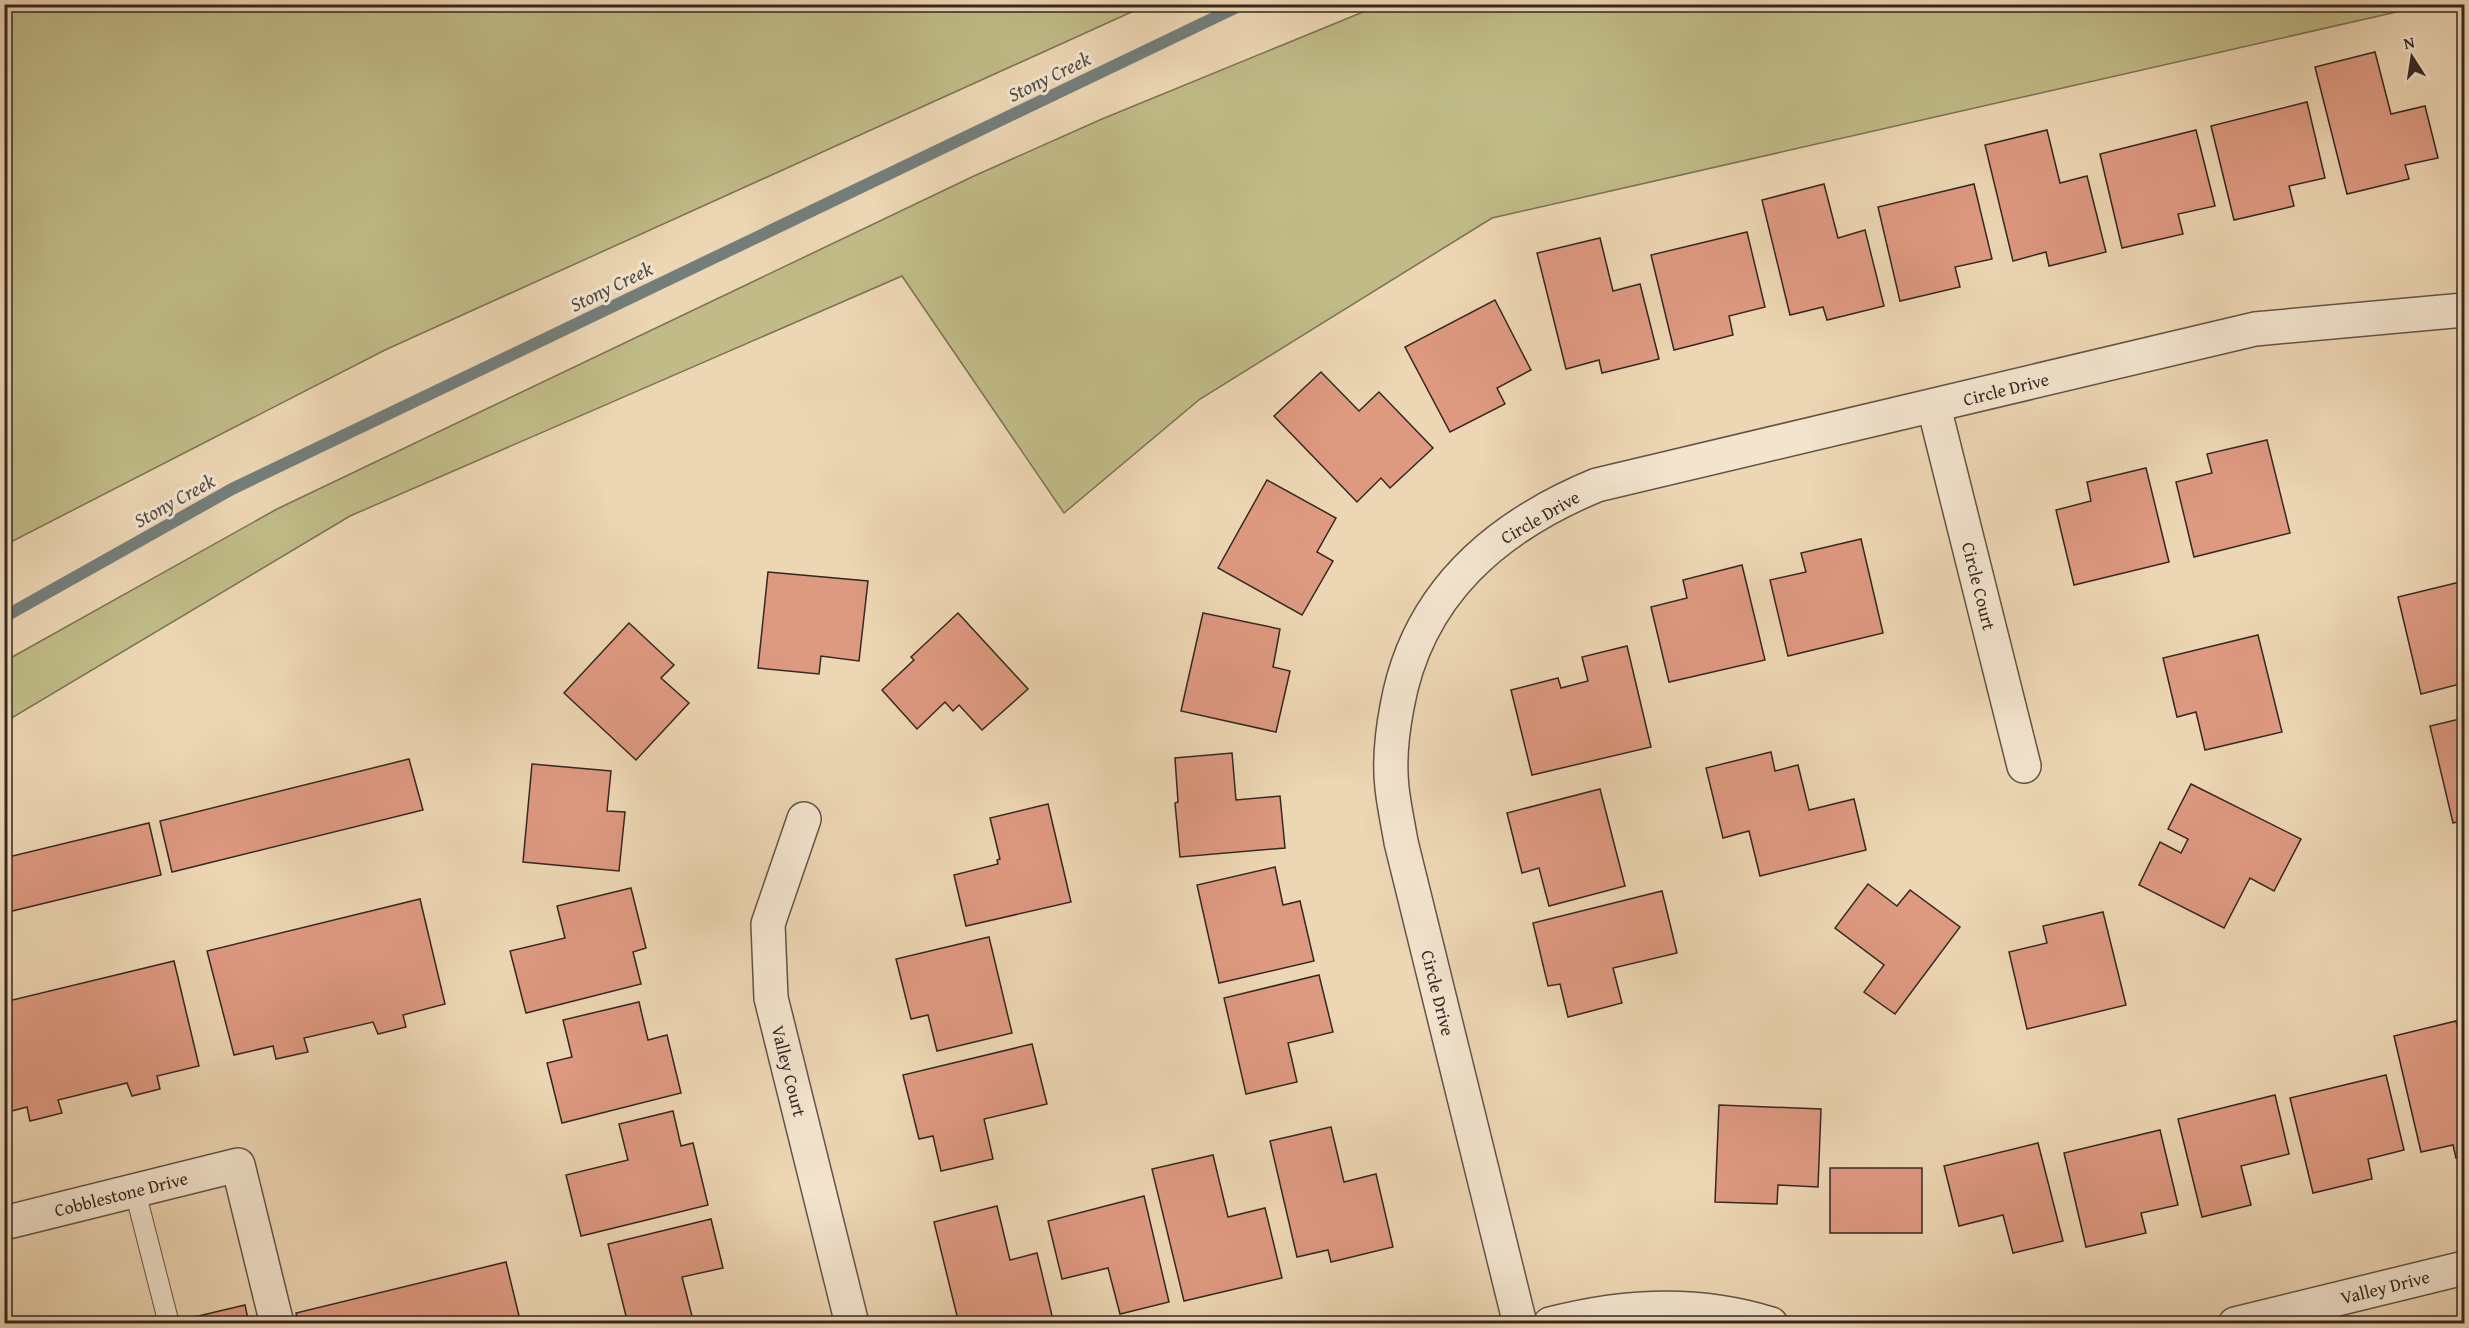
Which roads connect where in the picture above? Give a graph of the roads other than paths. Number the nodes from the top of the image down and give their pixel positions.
1 (2464, 310) edge
2 (1934, 407) junction
3 (2024, 766) dead end
4 (804, 819) dead end
5 (135, 1191) junction
6 (4, 1223) edge
7 (2464, 1268) edge
8 (169, 1323) edge
9 (277, 1323) edge
10 (852, 1323) edge
11 (1520, 1323) edge
12 (1550, 1323) edge
13 (1771, 1323) edge
14 (2235, 1323) edge

1 - 2 street, Circle Drive
2 - 3 street, Circle Court
2 - 11 street, Circle Drive
4 - 10 street, Valley Court
5 - 6 street, Cobblestone Drive
5 - 8 lane
5 - 9 street, Cobblestone Drive
7 - 14 street, Valley Drive
12 - 13 street

